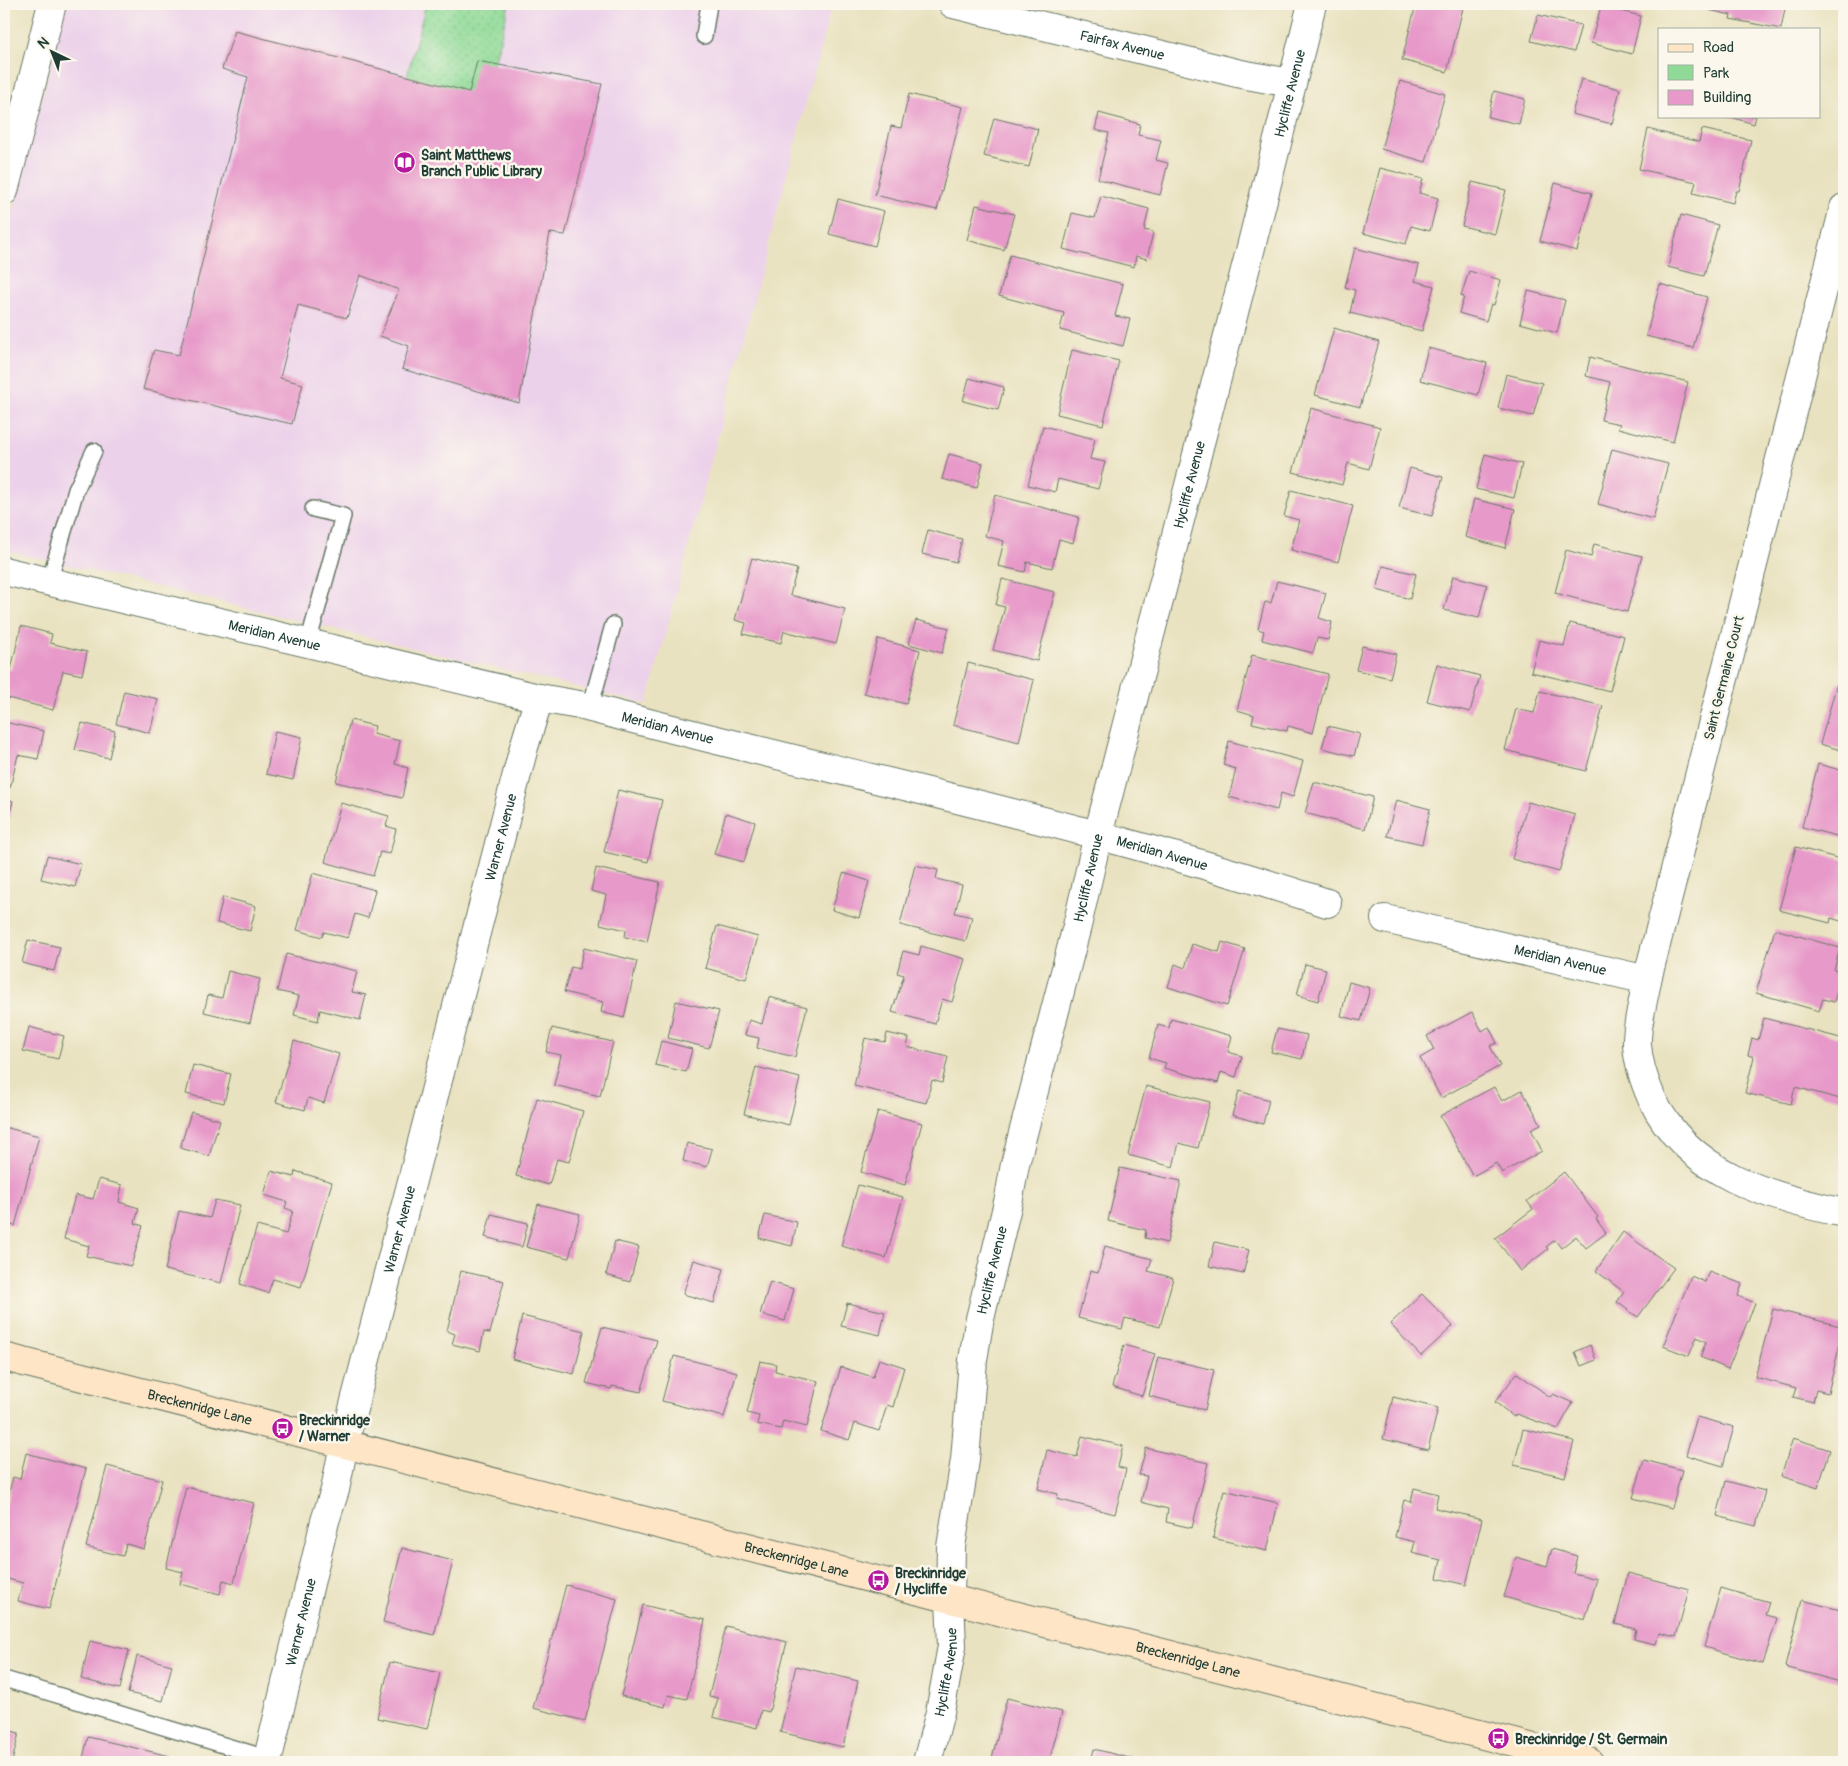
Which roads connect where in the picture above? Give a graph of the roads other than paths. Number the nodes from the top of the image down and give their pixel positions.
1 (52, 4) edge
2 (709, 4) edge
3 (953, 4) edge
4 (1312, 4) edge
5 (704, 36) dead end
6 (1291, 83) junction
7 (4, 191) edge
8 (1844, 208) edge
9 (94, 451) dead end
10 (313, 509) dead end
11 (4, 571) edge
12 (49, 582) junction
13 (613, 625) dead end
14 (308, 643) junction
15 (539, 698) junction
16 (590, 708) junction
17 (1098, 835) junction
18 (1327, 903) dead end
19 (1385, 919) dead end
20 (1647, 980) junction
21 (1844, 1213) edge
22 (4, 1357) edge
23 (344, 1444) junction
24 (950, 1599) junction
25 (4, 1679) edge
26 (1555, 1758) edge
27 (272, 1761) edge
28 (927, 1762) edge
29 (1588, 1762) edge

1 - 7 street
2 - 5 lane
3 - 6 street, Fairfax Avenue
4 - 6 street, Hycliffe Avenue
6 - 17 street, Hycliffe Avenue
8 - 20 street, Saint Germaine Court
9 - 12 lane
10 - 14 lane
11 - 12 street, Meridian Avenue
12 - 14 street, Meridian Avenue
13 - 16 lane
14 - 15 street, Meridian Avenue
15 - 16 street, Meridian Avenue
15 - 23 street, Warner Avenue
16 - 17 street, Meridian Avenue
17 - 18 street, Meridian Avenue
17 - 24 street, Hycliffe Avenue
19 - 20 street, Meridian Avenue
20 - 21 street, Saint Germaine Court
22 - 23 main road, Breckenridge Lane
23 - 24 main road, Breckenridge Lane
23 - 27 street, Warner Avenue
24 - 26 main road, Breckenridge Lane
24 - 28 street, Hycliffe Avenue
25 - 27 lane
26 - 29 main road, Breckenridge Lane

